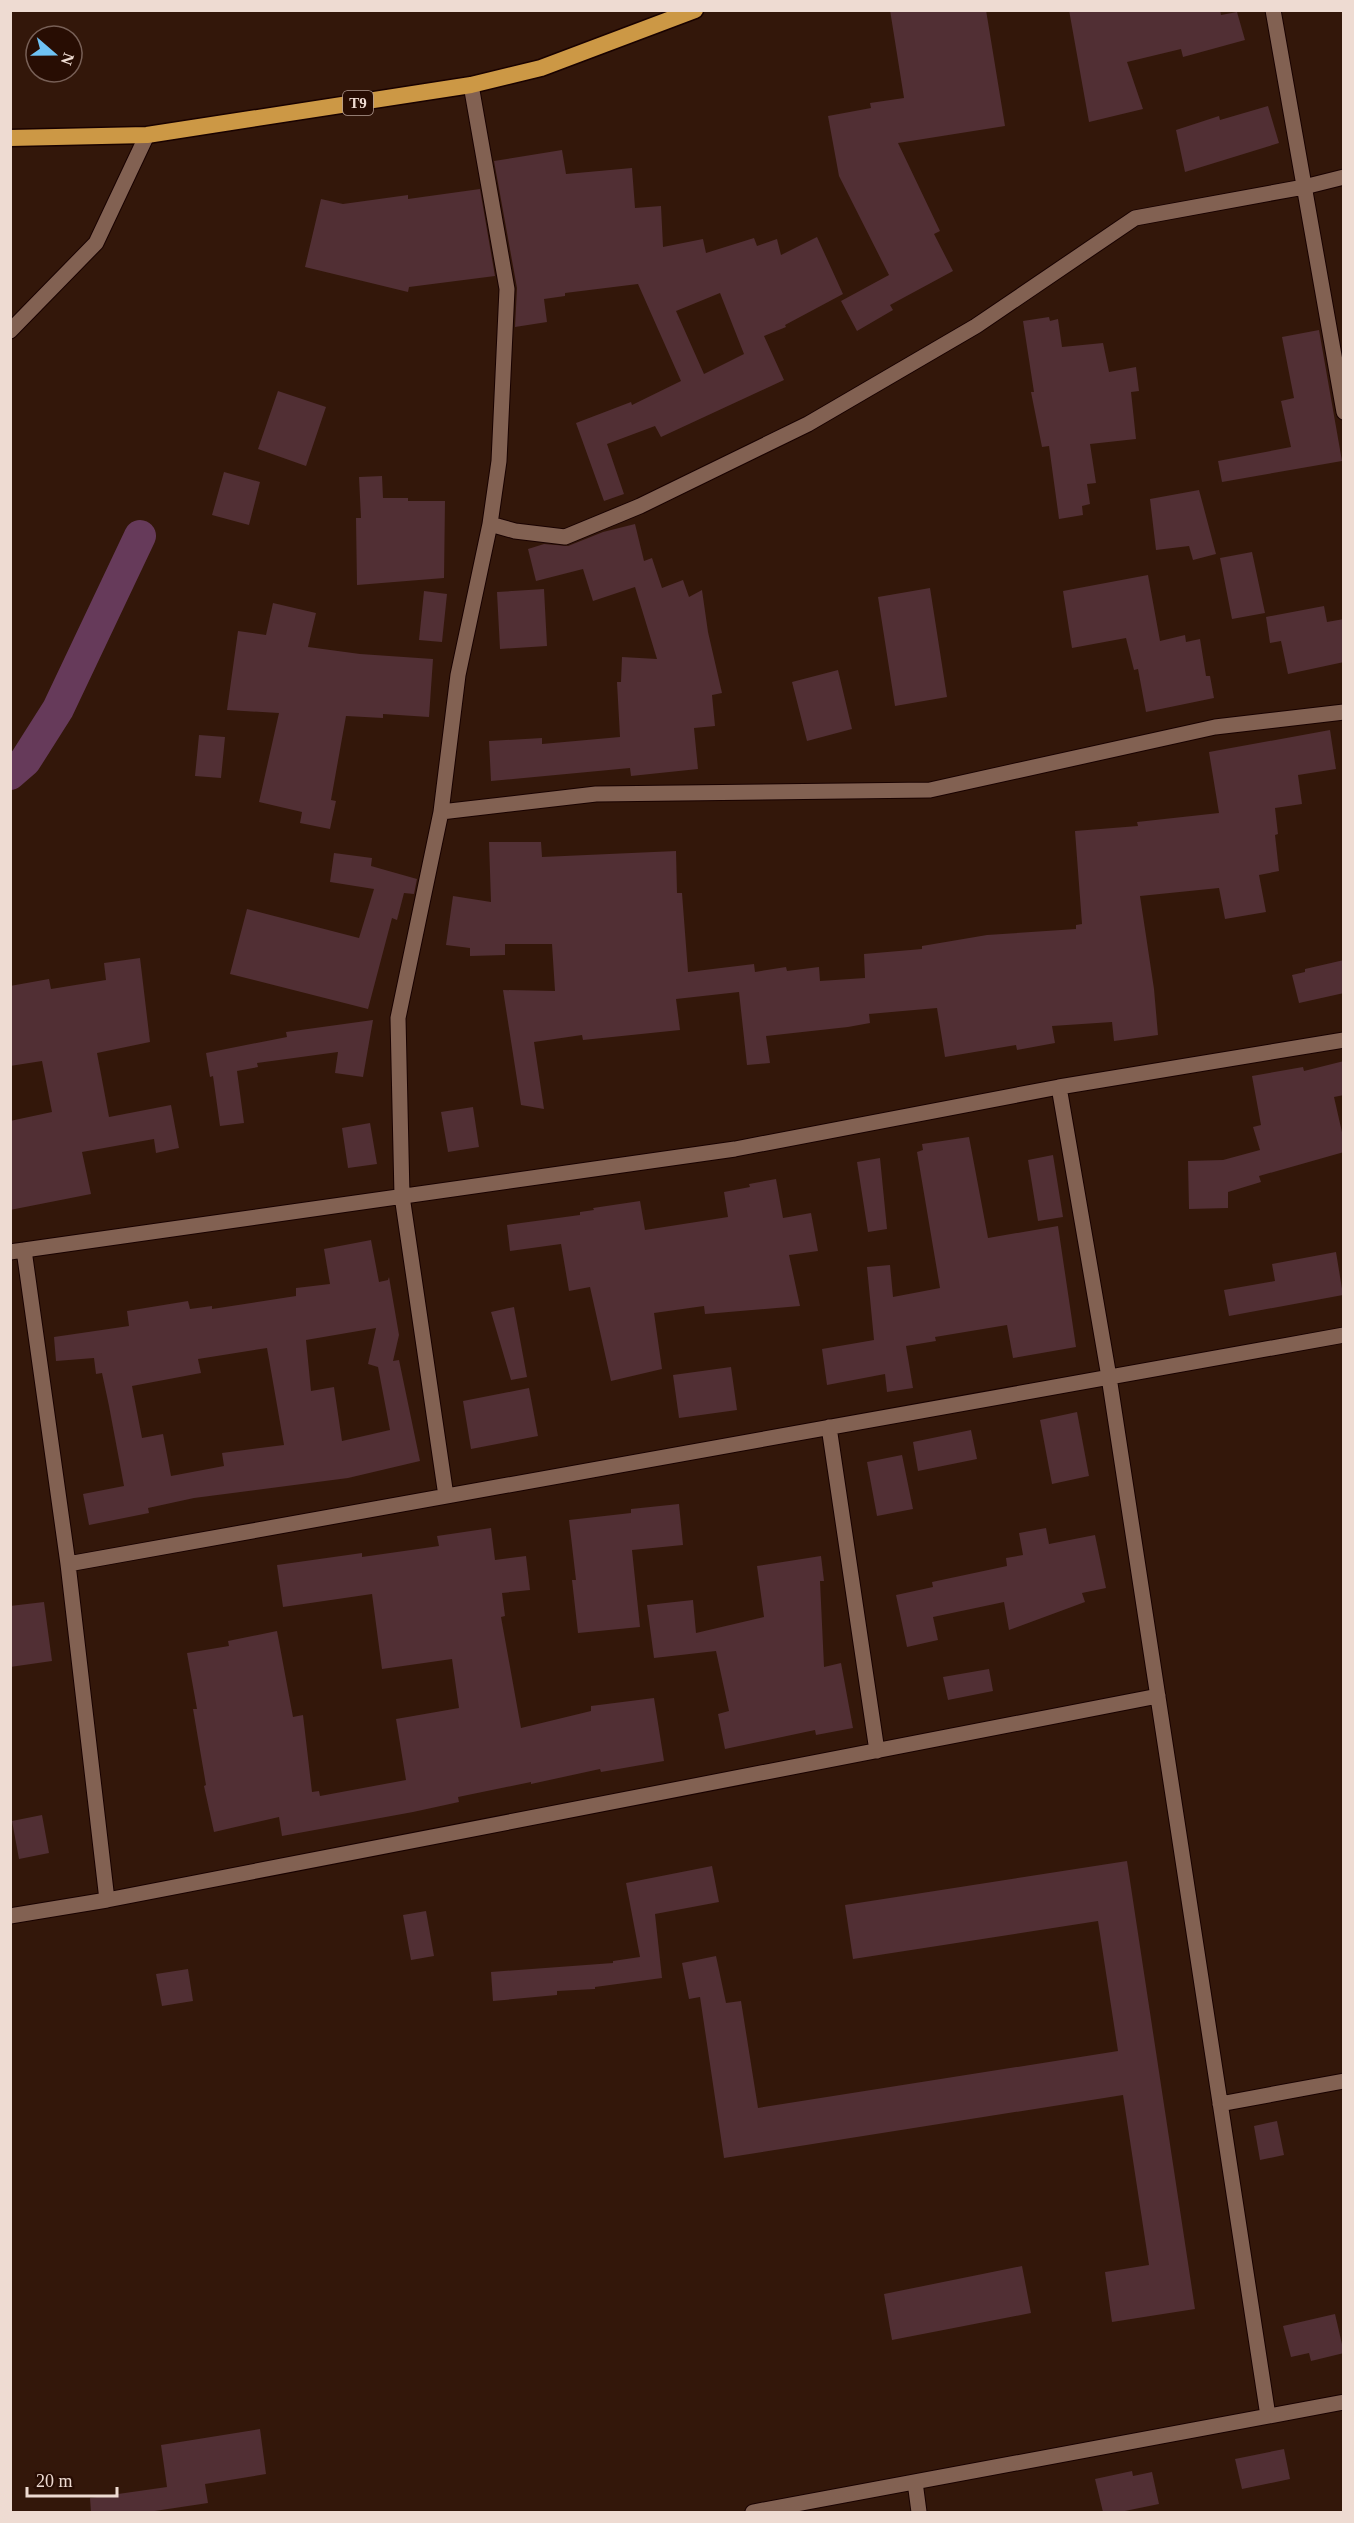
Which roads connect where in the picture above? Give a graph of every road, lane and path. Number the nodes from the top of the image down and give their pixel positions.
1 (695, 10) edge
2 (1273, 10) edge
3 (471, 85) junction
4 (147, 135) junction
5 (10, 138) edge
6 (1344, 177) edge
7 (1304, 187) junction
8 (10, 331) edge
9 (1344, 412) edge
10 (490, 524) junction
11 (1344, 712) edge
12 (441, 812) junction
13 (1344, 1040) edge
14 (1059, 1087) junction
15 (402, 1196) junction
16 (17, 1251) edge
17 (1344, 1335) edge
18 (1109, 1377) junction
19 (829, 1427) junction
20 (446, 1496) junction
21 (68, 1564) junction
22 (1158, 1696) junction
23 (877, 1750) junction
24 (107, 1900) junction
25 (10, 1916) edge
26 (1344, 2081) edge
27 (1220, 2104) junction
28 (1344, 2402) edge
29 (1268, 2416) junction
30 (915, 2482) junction
31 (753, 2512) edge
32 (920, 2512) edge

1 - 3 highway, T9
2 - 7 street
3 - 4 highway, T9
3 - 10 street
4 - 5 highway, T9
4 - 8 street
6 - 7 street
7 - 9 street
7 - 10 street
10 - 12 street
11 - 12 street
12 - 15 street
13 - 14 street
14 - 15 street
14 - 18 street
15 - 16 street
15 - 20 street
16 - 21 street
17 - 18 street
18 - 19 street
18 - 22 street
19 - 20 street
19 - 23 street
20 - 21 street
21 - 24 street
22 - 23 street
22 - 27 street
23 - 24 street
24 - 25 street
26 - 27 street
27 - 29 street
28 - 29 street
29 - 30 street
30 - 31 street
30 - 32 street

